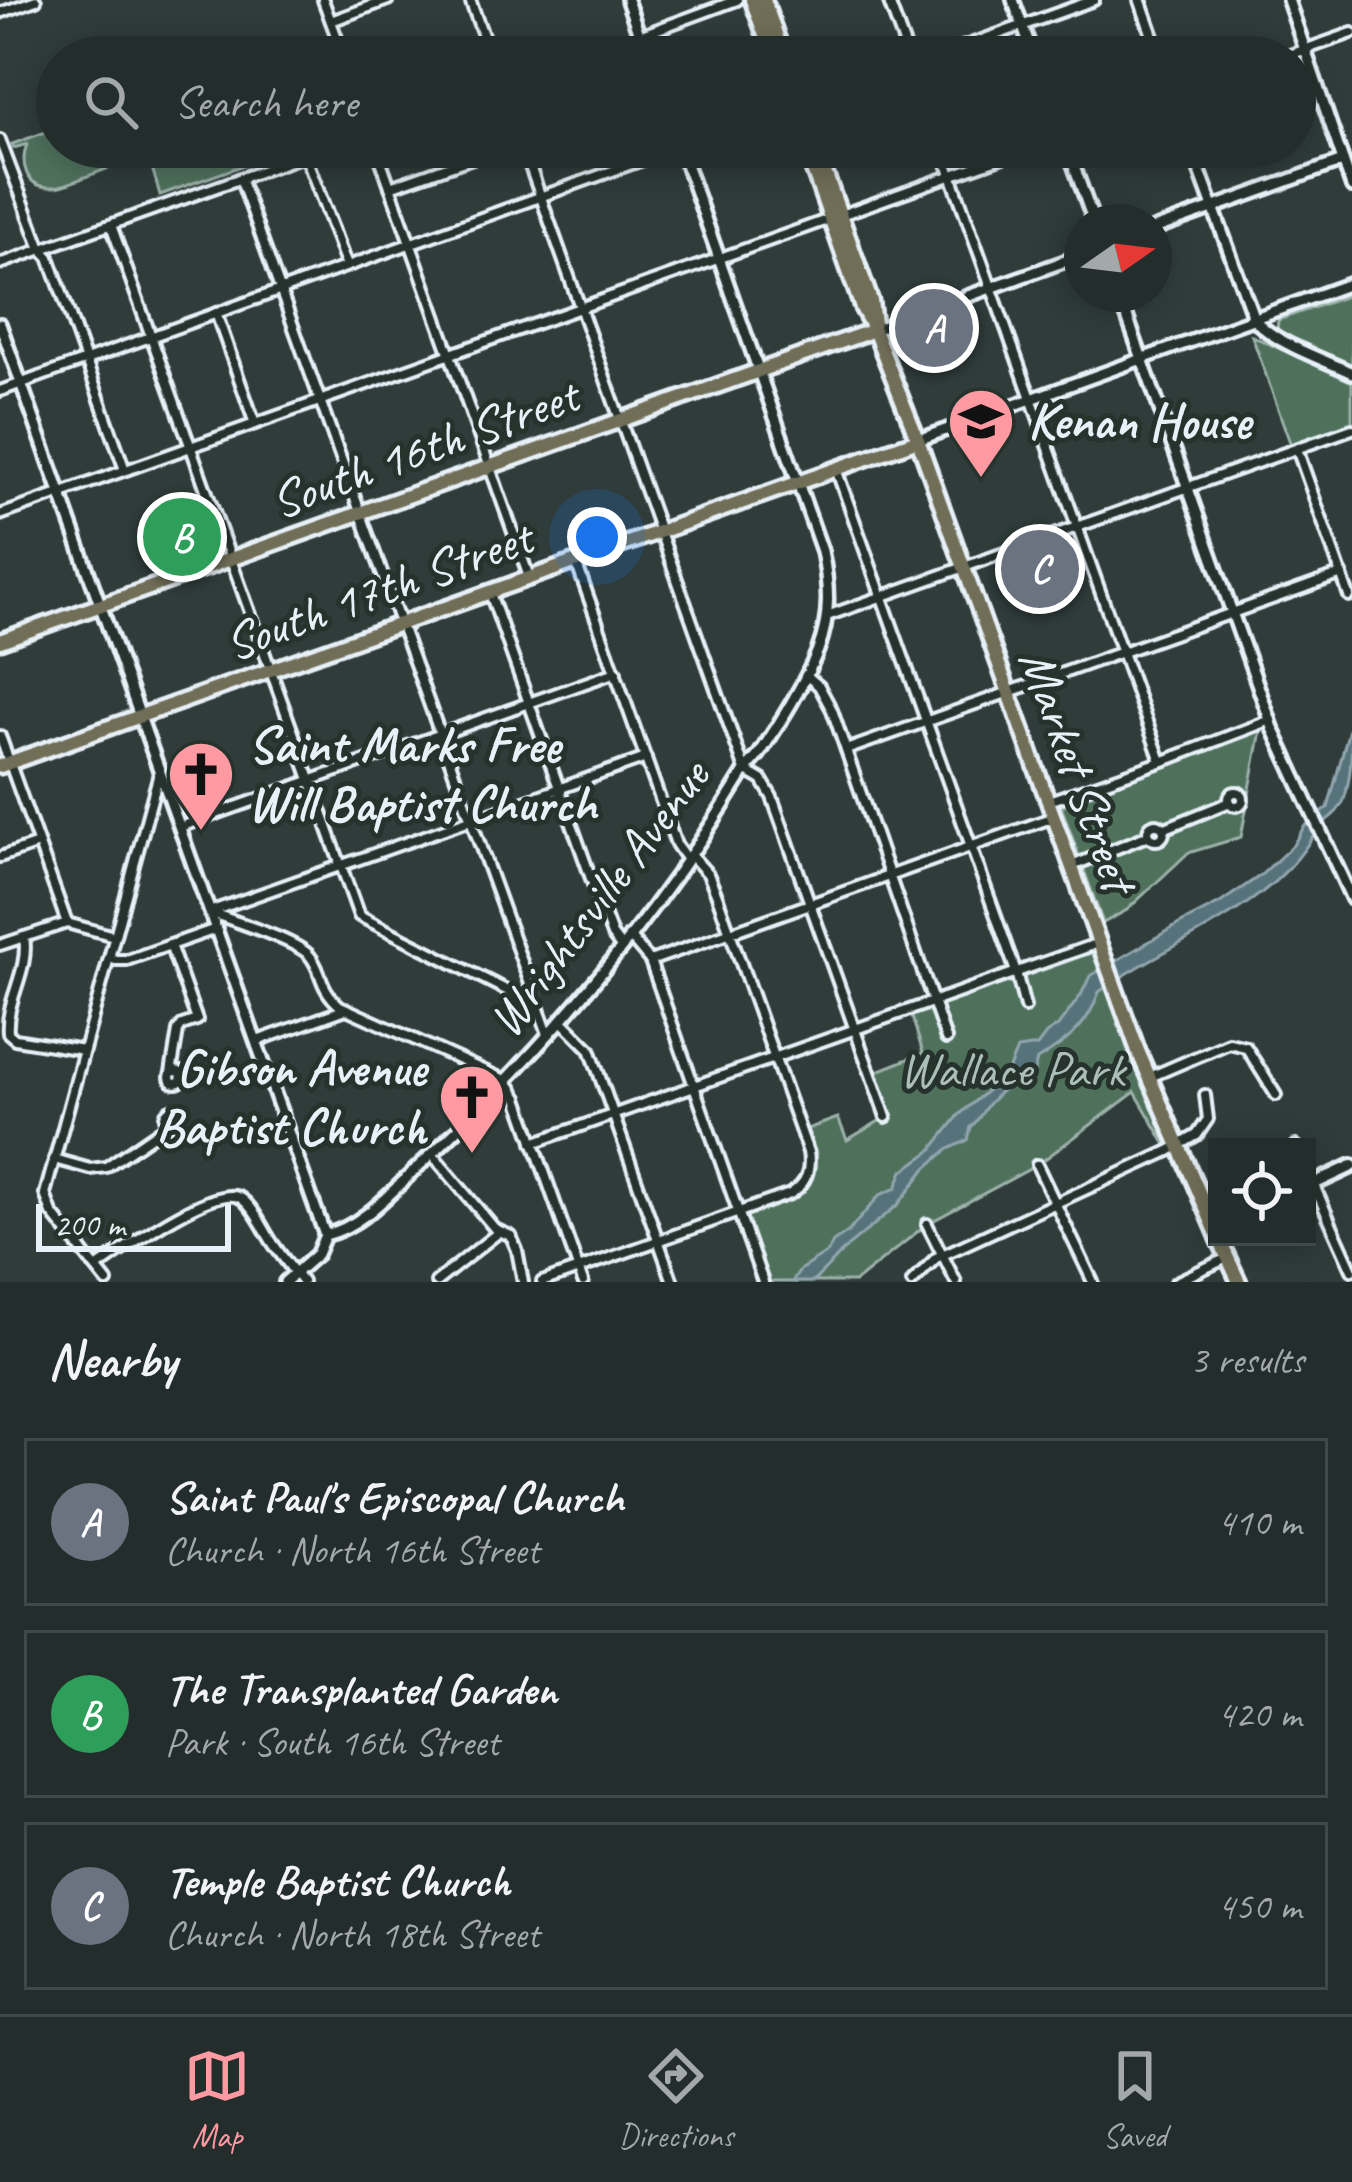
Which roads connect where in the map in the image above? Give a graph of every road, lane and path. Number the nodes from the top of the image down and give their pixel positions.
1 (36, 0) edge
2 (323, 0) edge
3 (388, 0) edge
4 (470, 0) edge
5 (627, 0) edge
6 (737, 0) edge
7 (752, 0) edge
8 (764, 0) edge
9 (888, 0) edge
10 (1013, 0) edge
11 (1094, 0) edge
12 (1140, 0) edge
13 (1288, 0) edge
14 (0, 13) edge
15 (331, 21) junction
16 (1023, 26) junction
17 (1352, 32) edge
18 (336, 36) edge
19 (483, 36) edge
20 (640, 36) joint
21 (765, 36) edge
22 (777, 36) edge
23 (901, 36) edge
24 (994, 36) edge
25 (1027, 36) edge
26 (1153, 36) edge
27 (1300, 36) edge
28 (1316, 46) edge
29 (1316, 78) edge
30 (1, 140) edge
31 (1348, 159) edge
32 (268, 168) edge
33 (310, 168) edge
34 (383, 168) edge
35 (444, 168) edge
36 (531, 168) edge
37 (621, 168) edge
38 (687, 168) edge
39 (814, 168) edge
40 (823, 168) edge
41 (949, 168) edge
42 (972, 168) edge
43 (1075, 168) edge
44 (1199, 168) edge
45 (952, 175) junction
46 (240, 178) junction
47 (390, 187) junction
48 (1352, 187) edge
49 (541, 197) junction
50 (1088, 204) edge
51 (1213, 207) junction
52 (836, 217) junction
53 (1172, 223) edge
54 (111, 225) junction
55 (410, 243) junction
56 (41, 249) junction
57 (719, 258) junction
58 (1064, 262) edge
59 (0, 264) edge
60 (346, 266) junction
61 (1352, 283) edge
62 (991, 288) junction
63 (280, 290) junction
64 (580, 308) junction
65 (1126, 312) edge
66 (216, 313) junction
67 (1254, 319) junction
68 (0, 324) edge
69 (874, 330) junction
70 (151, 336) junction
71 (449, 354) junction
72 (85, 360) junction
73 (1142, 360) junction
74 (759, 370) junction
75 (1352, 373) edge
76 (21, 383) junction
77 (0, 391) edge
78 (1031, 399) junction
79 (319, 401) junction
80 (620, 420) junction
81 (255, 424) junction
82 (1352, 428) edge
83 (918, 440) junction
84 (190, 447) junction
85 (1297, 448) junction
86 (490, 467) junction
87 (836, 469) junction
88 (125, 470) junction
89 (800, 482) junction
90 (1188, 487) junction
91 (61, 493) junction
92 (360, 513) junction
93 (0, 515) edge
94 (1077, 527) junction
95 (659, 530) junction
96 (230, 559) junction
97 (575, 561) junction
98 (965, 568) junction
99 (1342, 574) junction
100 (529, 577) junction
101 (490, 591) junction
102 (881, 596) junction
103 (1349, 596) edge
104 (100, 605) junction
105 (1232, 612) junction
106 (827, 616) junction
107 (399, 623) junction
108 (0, 641) edge
109 (1121, 652) junction
110 (270, 670) junction
111 (616, 672) junction
112 (806, 675) junction
113 (1009, 693) junction
114 (529, 702) junction
115 (140, 716) junction
116 (1270, 720) junction
117 (926, 722) junction
118 (439, 735) junction
119 (0, 736) edge
120 (846, 750) junction
121 (646, 758) junction
122 (1161, 761) junction
123 (5, 764) edge
124 (746, 770) junction
125 (160, 771) junction
126 (310, 781) junction
127 (559, 789) junction
128 (1048, 801) junction
129 (1230, 802) dead end
130 (1054, 817) junction
131 (470, 821) junction
132 (180, 827) junction
133 (38, 844) junction
134 (970, 847) junction
135 (0, 857) edge
136 (689, 858) junction
137 (340, 866) junction
138 (1071, 866) junction
139 (890, 875) junction
140 (1352, 899) edge
141 (810, 904) junction
142 (210, 912) junction
143 (67, 923) junction
144 (216, 928) junction
145 (730, 933) junction
146 (114, 936) junction
147 (629, 936) junction
148 (24, 937) junction
149 (1099, 943) junction
150 (0, 945) edge
151 (170, 945) junction
152 (621, 947) junction
153 (110, 956) junction
154 (650, 961) junction
155 (1016, 972) junction
156 (533, 994) junction
157 (935, 1001) junction
158 (1025, 1007) dead end
159 (348, 1009) junction
160 (561, 1020) junction
161 (855, 1029) junction
162 (548, 1034) junction
163 (946, 1039) dead end
164 (257, 1041) junction
165 (83, 1050) junction
166 (774, 1058) junction
167 (171, 1073) dead end
168 (1148, 1078) junction
169 (507, 1081) junction
170 (694, 1086) junction
171 (1205, 1095) dead end
172 (1276, 1095) dead end
173 (614, 1115) junction
174 (886, 1118) dead end
175 (169, 1124) dead end
176 (533, 1143) junction
177 (1177, 1147) junction
178 (432, 1154) junction
179 (54, 1159) junction
180 (1037, 1165) dead end
181 (1352, 1166) edge
182 (1316, 1182) edge
183 (1316, 1197) edge
184 (1055, 1203) junction
185 (738, 1212) junction
186 (1208, 1214) edge
187 (927, 1224) dead end
188 (500, 1231) junction
189 (325, 1235) junction
190 (658, 1240) junction
191 (1222, 1246) edge
192 (943, 1255) junction
193 (1227, 1258) junction
194 (96, 1268) junction
195 (578, 1269) junction
196 (1352, 1270) edge
197 (299, 1278) edge
198 (107, 1282) edge
199 (284, 1282) edge
200 (436, 1282) edge
201 (523, 1282) edge
202 (542, 1282) edge
203 (583, 1282) edge
204 (673, 1282) edge
205 (763, 1282) edge
206 (912, 1282) edge
207 (956, 1282) edge
208 (1093, 1282) edge
209 (1176, 1282) edge
210 (1239, 1282) edge

1 - 14 street
2 - 15 street
3 - 15 street
4 - 19 street
5 - 20 street
6 - 20 street
7 - 21 main road
8 - 22 main road
9 - 23 street
10 - 16 street
11 - 16 street
12 - 26 street
13 - 27 street
15 - 18 street
16 - 24 street
16 - 25 street
17 - 28 street
29 - 31 street
30 - 56 street
31 - 48 street
31 - 51 street
32 - 46 street
33 - 60 street
34 - 47 street
35 - 47 street
36 - 49 street
37 - 49 street
38 - 57 street, Wrightsville Avenue
39 - 52 main road, Market Street
40 - 52 main road, Market Street
41 - 45 street
42 - 45 street
43 - 50 street
44 - 51 street
45 - 52 street
45 - 62 street
46 - 54 street
46 - 63 street
47 - 55 street
49 - 55 street
49 - 64 street
51 - 53 street
51 - 67 street
52 - 57 street
52 - 69 main road, Market Street
54 - 56 street
54 - 70 street
55 - 60 street
55 - 71 street
56 - 59 street
56 - 72 street
57 - 64 street
57 - 74 street, Wrightsville Avenue
58 - 62 street
60 - 63 street
61 - 67 street
62 - 69 street
62 - 78 street
63 - 66 street
63 - 79 street
64 - 71 street
64 - 80 street
65 - 73 street
66 - 70 street
66 - 81 street
67 - 73 street
67 - 75 street
68 - 76 street
69 - 74 main road, South 16th Street
69 - 83 main road, Market Street
70 - 72 street
70 - 84 street
71 - 79 street
71 - 86 street
72 - 76 street
72 - 88 street
73 - 78 street
73 - 90 street
74 - 80 main road, South 16th Street
74 - 89 street, Wrightsville Avenue
76 - 77 street
76 - 91 street
78 - 83 street
78 - 94 street
79 - 81 street
79 - 92 street
80 - 86 main road, South 16th Street
80 - 95 street
81 - 84 street
82 - 85 street
83 - 87 main road, South 17th Street
83 - 98 main road, Market Street
84 - 88 street
84 - 96 street
85 - 90 street
85 - 99 street
86 - 92 main road, South 16th Street
86 - 100 street
87 - 89 main road, South 17th Street
87 - 102 street
88 - 91 street
89 - 95 main road, South 17th Street
89 - 106 street, Wrightsville Avenue
90 - 94 street
90 - 105 street
91 - 93 street
91 - 104 street
92 - 96 main road, South 16th Street
92 - 107 street
94 - 98 street
94 - 109 street
95 - 97 main road, South 17th Street
95 - 124 street
96 - 104 main road, South 16th Street
96 - 110 street
97 - 100 main road, South 17th Street
97 - 111 street
98 - 102 street
98 - 113 main road, Market Street
99 - 103 street
99 - 105 street
100 - 101 main road, South 17th Street
101 - 107 main road, South 17th Street
101 - 114 street
102 - 106 street
102 - 117 street
104 - 108 main road, South 16th Street
104 - 115 street
105 - 109 street
105 - 116 street
106 - 112 street, Wrightsville Avenue
107 - 110 main road, South 17th Street
107 - 118 street
109 - 113 street
109 - 122 street
110 - 115 main road, South 17th Street
110 - 126 street
111 - 114 street
111 - 121 street
112 - 120 street
112 - 124 street, Wrightsville Avenue
113 - 117 street
113 - 128 main road, Market Street
114 - 118 street
114 - 127 street
115 - 123 main road, South 17th Street
115 - 125 street
116 - 122 street
116 - 140 street
117 - 120 street
117 - 134 street
118 - 126 street
118 - 131 street
119 - 123 street
120 - 139 street
121 - 127 street
121 - 136 street
122 - 128 street
123 - 133 street
124 - 136 street, Wrightsville Avenue
124 - 141 street
125 - 132 street
125 - 146 street
126 - 132 street
126 - 137 street
127 - 131 street
127 - 152 street
128 - 130 main road, Market Street
129 - 138 street
130 - 134 street
130 - 138 main road, Market Street
131 - 137 street
131 - 156 street
132 - 142 street
133 - 135 street
133 - 143 street
134 - 139 street
134 - 155 street
136 - 145 street
136 - 147 street, Wrightsville Avenue
137 - 142 street
137 - 156 street
138 - 149 main road, Market Street
139 - 141 street
139 - 157 street
141 - 145 street
141 - 161 street
142 - 144 street
142 - 159 street
143 - 146 street
143 - 148 street
144 - 151 street
144 - 164 street
145 - 154 street
145 - 166 street
146 - 153 street
147 - 152 street, Wrightsville Avenue
147 - 154 street
148 - 150 street
148 - 165 street
149 - 155 street
149 - 168 main road, Market Street
151 - 153 street
151 - 167 street
152 - 160 street, Wrightsville Avenue
153 - 165 street
154 - 170 street
155 - 157 street
155 - 158 street
156 - 162 street
157 - 161 street
157 - 163 street
159 - 164 street
159 - 169 street
160 - 162 street, Wrightsville Avenue
160 - 173 street
161 - 166 street
161 - 174 street
162 - 169 street, Wrightsville Avenue
164 - 189 street
165 - 179 street
166 - 170 street
166 - 185 street
168 - 172 street
168 - 177 main road, Market Street
169 - 176 street
169 - 178 street, Wrightsville Avenue
170 - 173 street
170 - 185 street
171 - 177 street
173 - 176 street
173 - 190 street
175 - 179 street
176 - 195 street
177 - 184 street
177 - 186 main road, Market Street
178 - 188 street
178 - 189 street, Wrightsville Avenue
179 - 194 street
180 - 184 street
181 - 182 main road
183 - 196 street
184 - 192 street
184 - 208 street
185 - 190 street
185 - 205 street
187 - 192 street
188 - 200 street
188 - 201 street
189 - 197 street, Wrightsville Avenue
190 - 195 street
190 - 204 street
191 - 193 main road, Market Street
192 - 206 street
192 - 207 street
193 - 209 street
193 - 210 main road, Market Street
194 - 197 street
194 - 198 street
195 - 202 street
195 - 203 street
197 - 199 street, Wrightsville Avenue

